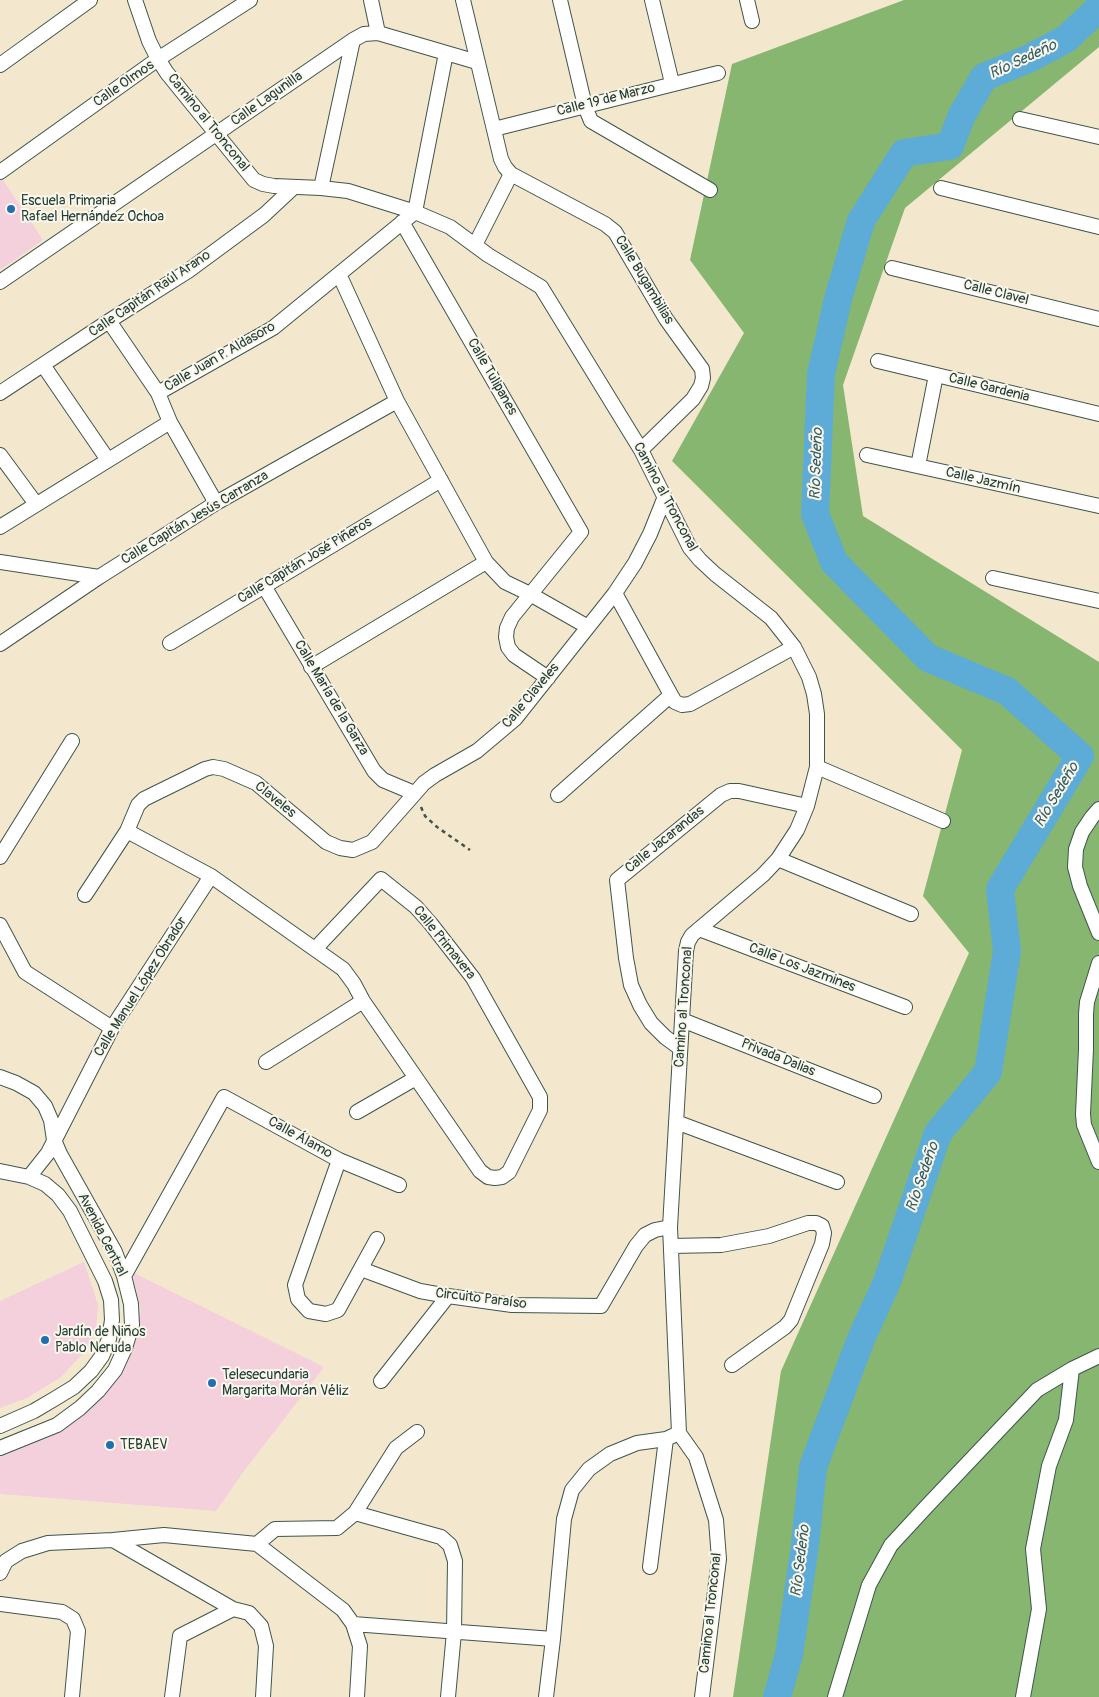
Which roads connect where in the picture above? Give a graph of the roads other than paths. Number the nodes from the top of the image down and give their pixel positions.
1 (90, 0) edge
2 (135, 0) edge
3 (250, 0) edge
4 (371, 0) edge
5 (463, 0) edge
6 (560, 0) edge
7 (652, 0) edge
8 (747, 0) edge
9 (752, 21) dead end
10 (378, 33) junction
11 (353, 40) junction
12 (446, 53) junction
13 (158, 59) junction
14 (478, 62) junction
15 (0, 65) edge
16 (718, 73) dead end
17 (672, 83) junction
18 (585, 106) junction
19 (1020, 119) dead end
20 (494, 129) junction
21 (217, 134) junction
22 (1099, 137) edge
23 (0, 172) edge
24 (512, 174) junction
25 (294, 187) junction
26 (321, 188) junction
27 (941, 188) dead end
28 (710, 190) dead end
29 (415, 212) junction
30 (402, 222) junction
31 (1099, 227) edge
32 (475, 245) junction
33 (892, 268) dead end
34 (339, 274) junction
35 (0, 282) edge
36 (1099, 319) edge
37 (109, 321) junction
38 (878, 361) dead end
39 (43, 365) junction
40 (936, 375) junction
41 (0, 393) edge
42 (158, 393) junction
43 (397, 401) junction
44 (1099, 414) edge
45 (170, 422) junction
46 (641, 450) junction
47 (0, 455) edge
48 (867, 455) dead end
49 (108, 460) junction
50 (918, 466) junction
51 (441, 480) junction
52 (664, 499) junction
53 (216, 503) junction
54 (36, 504) junction
55 (1099, 506) edge
56 (0, 527) edge
57 (0, 562) edge
58 (486, 562) junction
59 (99, 577) junction
60 (993, 578) dead end
61 (264, 586) junction
62 (615, 593) junction
63 (530, 594) junction
64 (1099, 601) edge
65 (588, 627) junction
66 (170, 643) dead end
67 (0, 644) edge
68 (794, 647) junction
69 (311, 667) junction
70 (548, 678) junction
71 (671, 696) junction
72 (72, 741) dead end
73 (817, 767) junction
74 (414, 794) junction
75 (558, 796) dead end
76 (807, 806) junction
77 (1099, 809) edge
78 (943, 821) dead end
79 (127, 831) junction
80 (353, 850) joint
81 (0, 857) edge
82 (778, 859) junction
83 (210, 876) junction
84 (85, 895) dead end
85 (911, 914) dead end
86 (0, 925) edge
87 (699, 929) junction
88 (1099, 933) edge
89 (315, 949) junction
90 (1099, 963) edge
91 (362, 1001) junction
92 (905, 1007) dead end
93 (682, 1020) junction
94 (112, 1028) junction
95 (680, 1048) junction
96 (266, 1062) dead end
97 (0, 1076) edge
98 (416, 1078) junction
99 (874, 1096) dead end
100 (357, 1112) dead end
101 (676, 1122) junction
102 (54, 1140) junction
103 (339, 1160) junction
104 (1099, 1162) edge
105 (0, 1171) edge
106 (28, 1177) junction
107 (837, 1182) dead end
108 (399, 1185) dead end
109 (670, 1227) junction
110 (377, 1238) dead end
111 (671, 1246) junction
112 (361, 1269) junction
113 (124, 1276) junction
114 (448, 1296) junction
115 (1099, 1356) edge
116 (732, 1365) dead end
117 (1072, 1369) junction
118 (381, 1381) dead end
119 (0, 1426) edge
120 (417, 1432) dead end
121 (673, 1436) junction
122 (0, 1448) edge
123 (355, 1513) junction
124 (113, 1540) junction
125 (257, 1544) junction
126 (650, 1567) dead end
127 (0, 1573) edge
128 (0, 1604) edge
129 (233, 1609) junction
130 (354, 1624) junction
131 (454, 1632) junction
132 (553, 1639) junction
133 (72, 1697) edge
134 (172, 1697) edge
135 (263, 1697) edge
136 (357, 1697) edge
137 (448, 1697) edge
138 (546, 1697) edge
139 (702, 1697) edge
140 (835, 1697) edge
141 (1023, 1697) edge

1 - 15 street
2 - 13 street, Camino al Tronconal
3 - 13 street, Calle Olmos
4 - 10 street
5 - 14 street
6 - 18 street
7 - 17 street
8 - 9 street
10 - 11 street, Calle Lagunilla
10 - 12 street
11 - 21 street, Calle Lagunilla
11 - 26 street
12 - 14 street
12 - 29 street
13 - 21 street, Camino al Tronconal
13 - 23 street, Calle Olmos
14 - 20 street
16 - 17 street, Calle 19 de Marzo
17 - 18 street, Calle 19 de Marzo
18 - 20 street, Calle 19 de Marzo
18 - 28 street
19 - 22 street
20 - 24 street
21 - 25 street, Camino al Tronconal
21 - 35 street, Calle Lagunilla
24 - 32 street
24 - 46 street, Calle Bugambilias
25 - 26 street, Camino al Tronconal
25 - 37 street, Calle Capitán Raúl Arano
26 - 29 street, Camino al Tronconal
27 - 31 street
29 - 30 street, Calle Juan P. Aldasoro
29 - 32 street, Camino al Tronconal
30 - 34 street, Calle Juan P. Aldasoro
30 - 63 street, Calle Tulipanes
32 - 46 street, Camino al Tronconal
33 - 36 street, Calle Clavel
34 - 42 street, Calle Juan P. Aldasoro
34 - 43 street
37 - 39 street, Calle Capitán Raúl Arano
37 - 42 street
38 - 40 street, Calle Gardenia
39 - 41 street, Calle Capitán Raúl Arano
39 - 49 street
40 - 44 street, Calle Gardenia
40 - 50 street
42 - 45 street, Calle Juan P. Aldasoro
43 - 51 street
43 - 53 street, Calle Capitán Jesús Carranza
45 - 49 street
45 - 53 street, Calle Juan P. Aldasoro
46 - 52 street, Camino al Tronconal
47 - 54 street
48 - 50 street, Calle Jazmín
49 - 54 street
50 - 55 street, Calle Jazmín
51 - 58 street
51 - 61 street, Calle Capitán José Piñeros
52 - 62 street, Calle Claveles
52 - 68 street, Camino al Tronconal
53 - 59 street, Calle Capitán Jesús Carranza
54 - 56 street
57 - 59 street
58 - 63 street
58 - 69 street
59 - 67 street, Calle Capitán Jesús Carranza
60 - 64 street
61 - 66 street, Calle Capitán José Piñeros
61 - 69 street, Calle María de la Garza
62 - 65 street, Calle Claveles
62 - 71 street
63 - 65 street
63 - 70 street
65 - 70 street, Calle Claveles
68 - 71 street
68 - 73 street, Camino al Tronconal
69 - 74 street, Calle María de la Garza
70 - 74 street, Calle Claveles
71 - 75 street
72 - 81 street
73 - 76 street, Camino al Tronconal
73 - 78 street
74 - 80 street, Calle Claveles
76 - 82 street, Camino al Tronconal
76 - 95 street, Calle Jacarandas
77 - 88 street
79 - 80 street, Claveles
79 - 83 street
79 - 84 street, Claveles
82 - 85 street
82 - 87 street, Camino al Tronconal
83 - 89 street
83 - 94 street, Calle Manuel López Obrador
86 - 94 street
87 - 92 street, Calle Los Jazmines
87 - 93 street, Camino al Tronconal
89 - 91 street
89 - 98 street, Calle Primavera
90 - 104 street
91 - 96 street
91 - 98 street
93 - 95 street, Camino al Tronconal
93 - 99 street, Privada Dalias
94 - 102 street, Calle Manuel López Obrador
95 - 101 street, Camino al Tronconal
97 - 102 street, Avenida Central
98 - 100 street
101 - 107 street
101 - 109 street, Camino al Tronconal
102 - 106 street, Calle Manuel López Obrador
102 - 113 street, Avenida Central
103 - 108 street
103 - 112 street, Calle Álamo
103 - 113 street, Calle Álamo
105 - 106 street, Avenida Central
106 - 119 street, Avenida Central
109 - 111 street, Camino al Tronconal
109 - 114 street, Circuito Paraíso
110 - 112 street
111 - 116 street
111 - 121 street, Camino al Tronconal
112 - 114 street, Circuito Paraíso
113 - 122 street, Avenida Central
114 - 118 street
115 - 117 street
117 - 140 street
117 - 141 street
120 - 123 street
121 - 126 street
121 - 132 street
121 - 139 street, Camino al Tronconal
123 - 125 street
123 - 131 street
124 - 125 street
124 - 127 street
124 - 129 street
125 - 130 street
128 - 133 street
129 - 134 street
129 - 135 street
130 - 131 street
130 - 136 street
131 - 132 street
131 - 137 street
132 - 138 street

